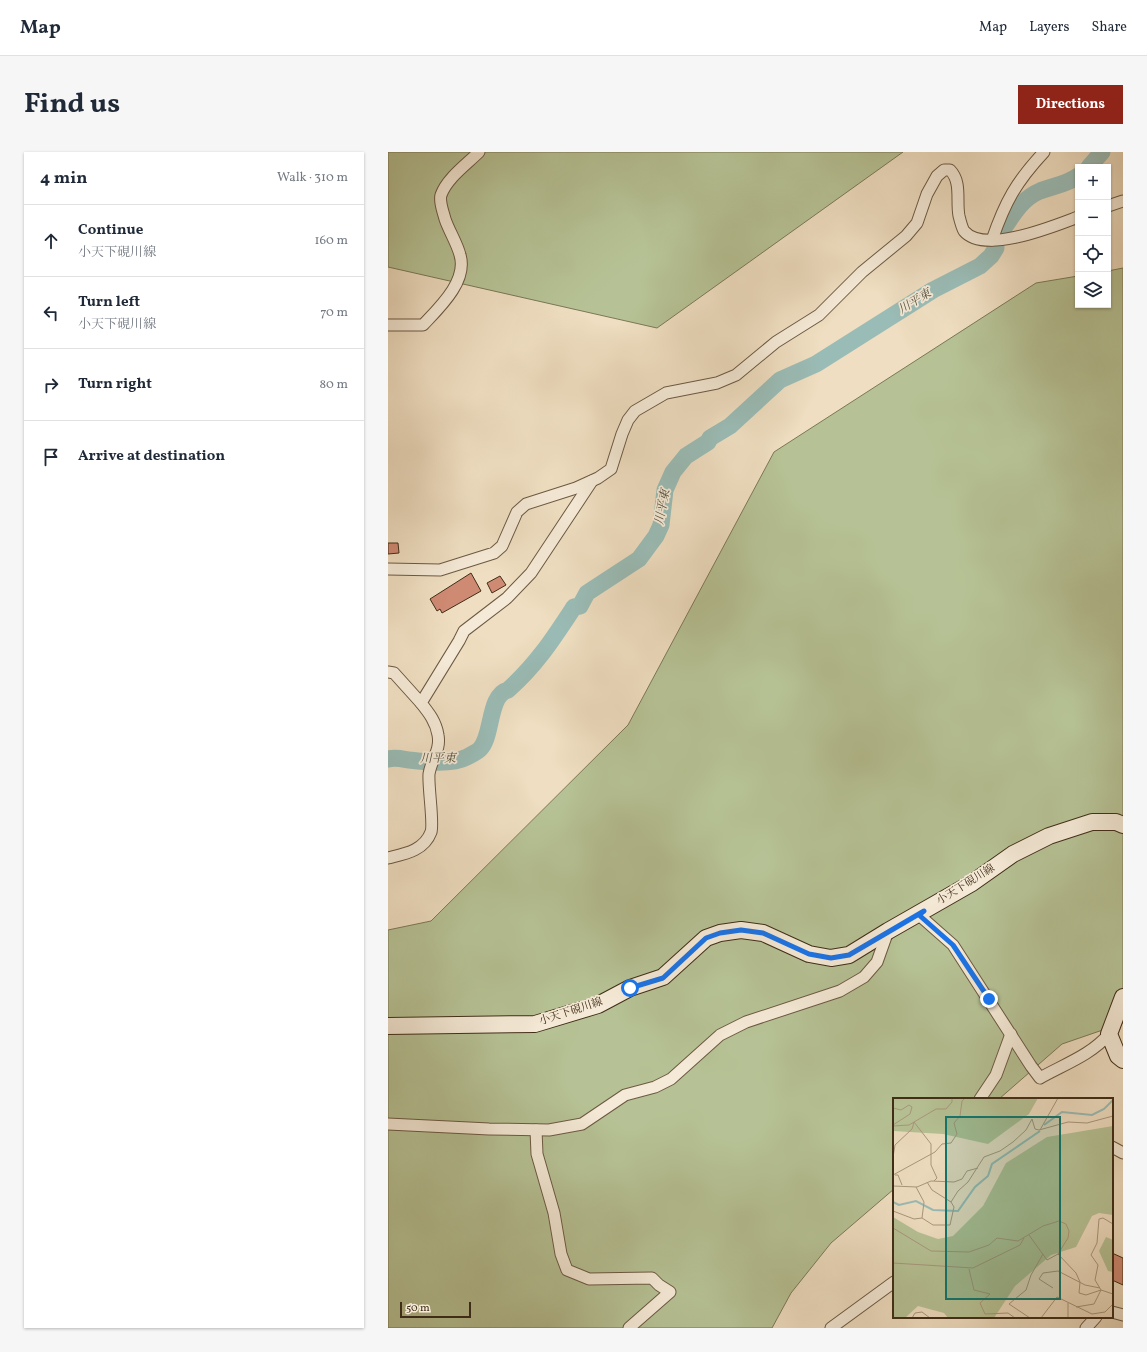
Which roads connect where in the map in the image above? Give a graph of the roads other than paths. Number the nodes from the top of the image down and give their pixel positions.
1 (479, 152) edge
2 (1044, 152) edge
3 (1123, 201) edge
4 (1111, 205) edge
5 (1075, 218) edge
6 (992, 240) junction
7 (388, 325) edge
8 (593, 480) junction
9 (388, 569) edge
10 (388, 672) edge
11 (421, 703) junction
12 (1123, 825) edge
13 (388, 858) edge
14 (924, 911) junction
15 (888, 931) junction
16 (1123, 997) edge
17 (388, 1026) edge
18 (1011, 1034) junction
19 (1109, 1034) junction
20 (1123, 1060) edge
21 (981, 1098) edge
22 (388, 1124) edge
23 (536, 1130) junction
24 (1113, 1148) edge
25 (1123, 1153) edge
26 (893, 1283) edge
27 (1113, 1312) edge
28 (1123, 1315) edge
29 (1095, 1318) edge
30 (629, 1328) edge
31 (831, 1328) edge
32 (1086, 1328) edge

1 - 7 street
2 - 6 street
3 - 4 street
5 - 6 street
6 - 8 street
8 - 9 street
8 - 11 street
10 - 11 street
11 - 13 street
12 - 14 main road, 小天下硯川線
14 - 15 main road, 小天下硯川線
14 - 18 street
15 - 17 main road, 小天下硯川線
15 - 23 street
16 - 19 main road
18 - 19 street
18 - 21 street
19 - 20 main road
22 - 23 street
23 - 30 street
24 - 25 street
26 - 31 street
27 - 28 street
29 - 32 street

